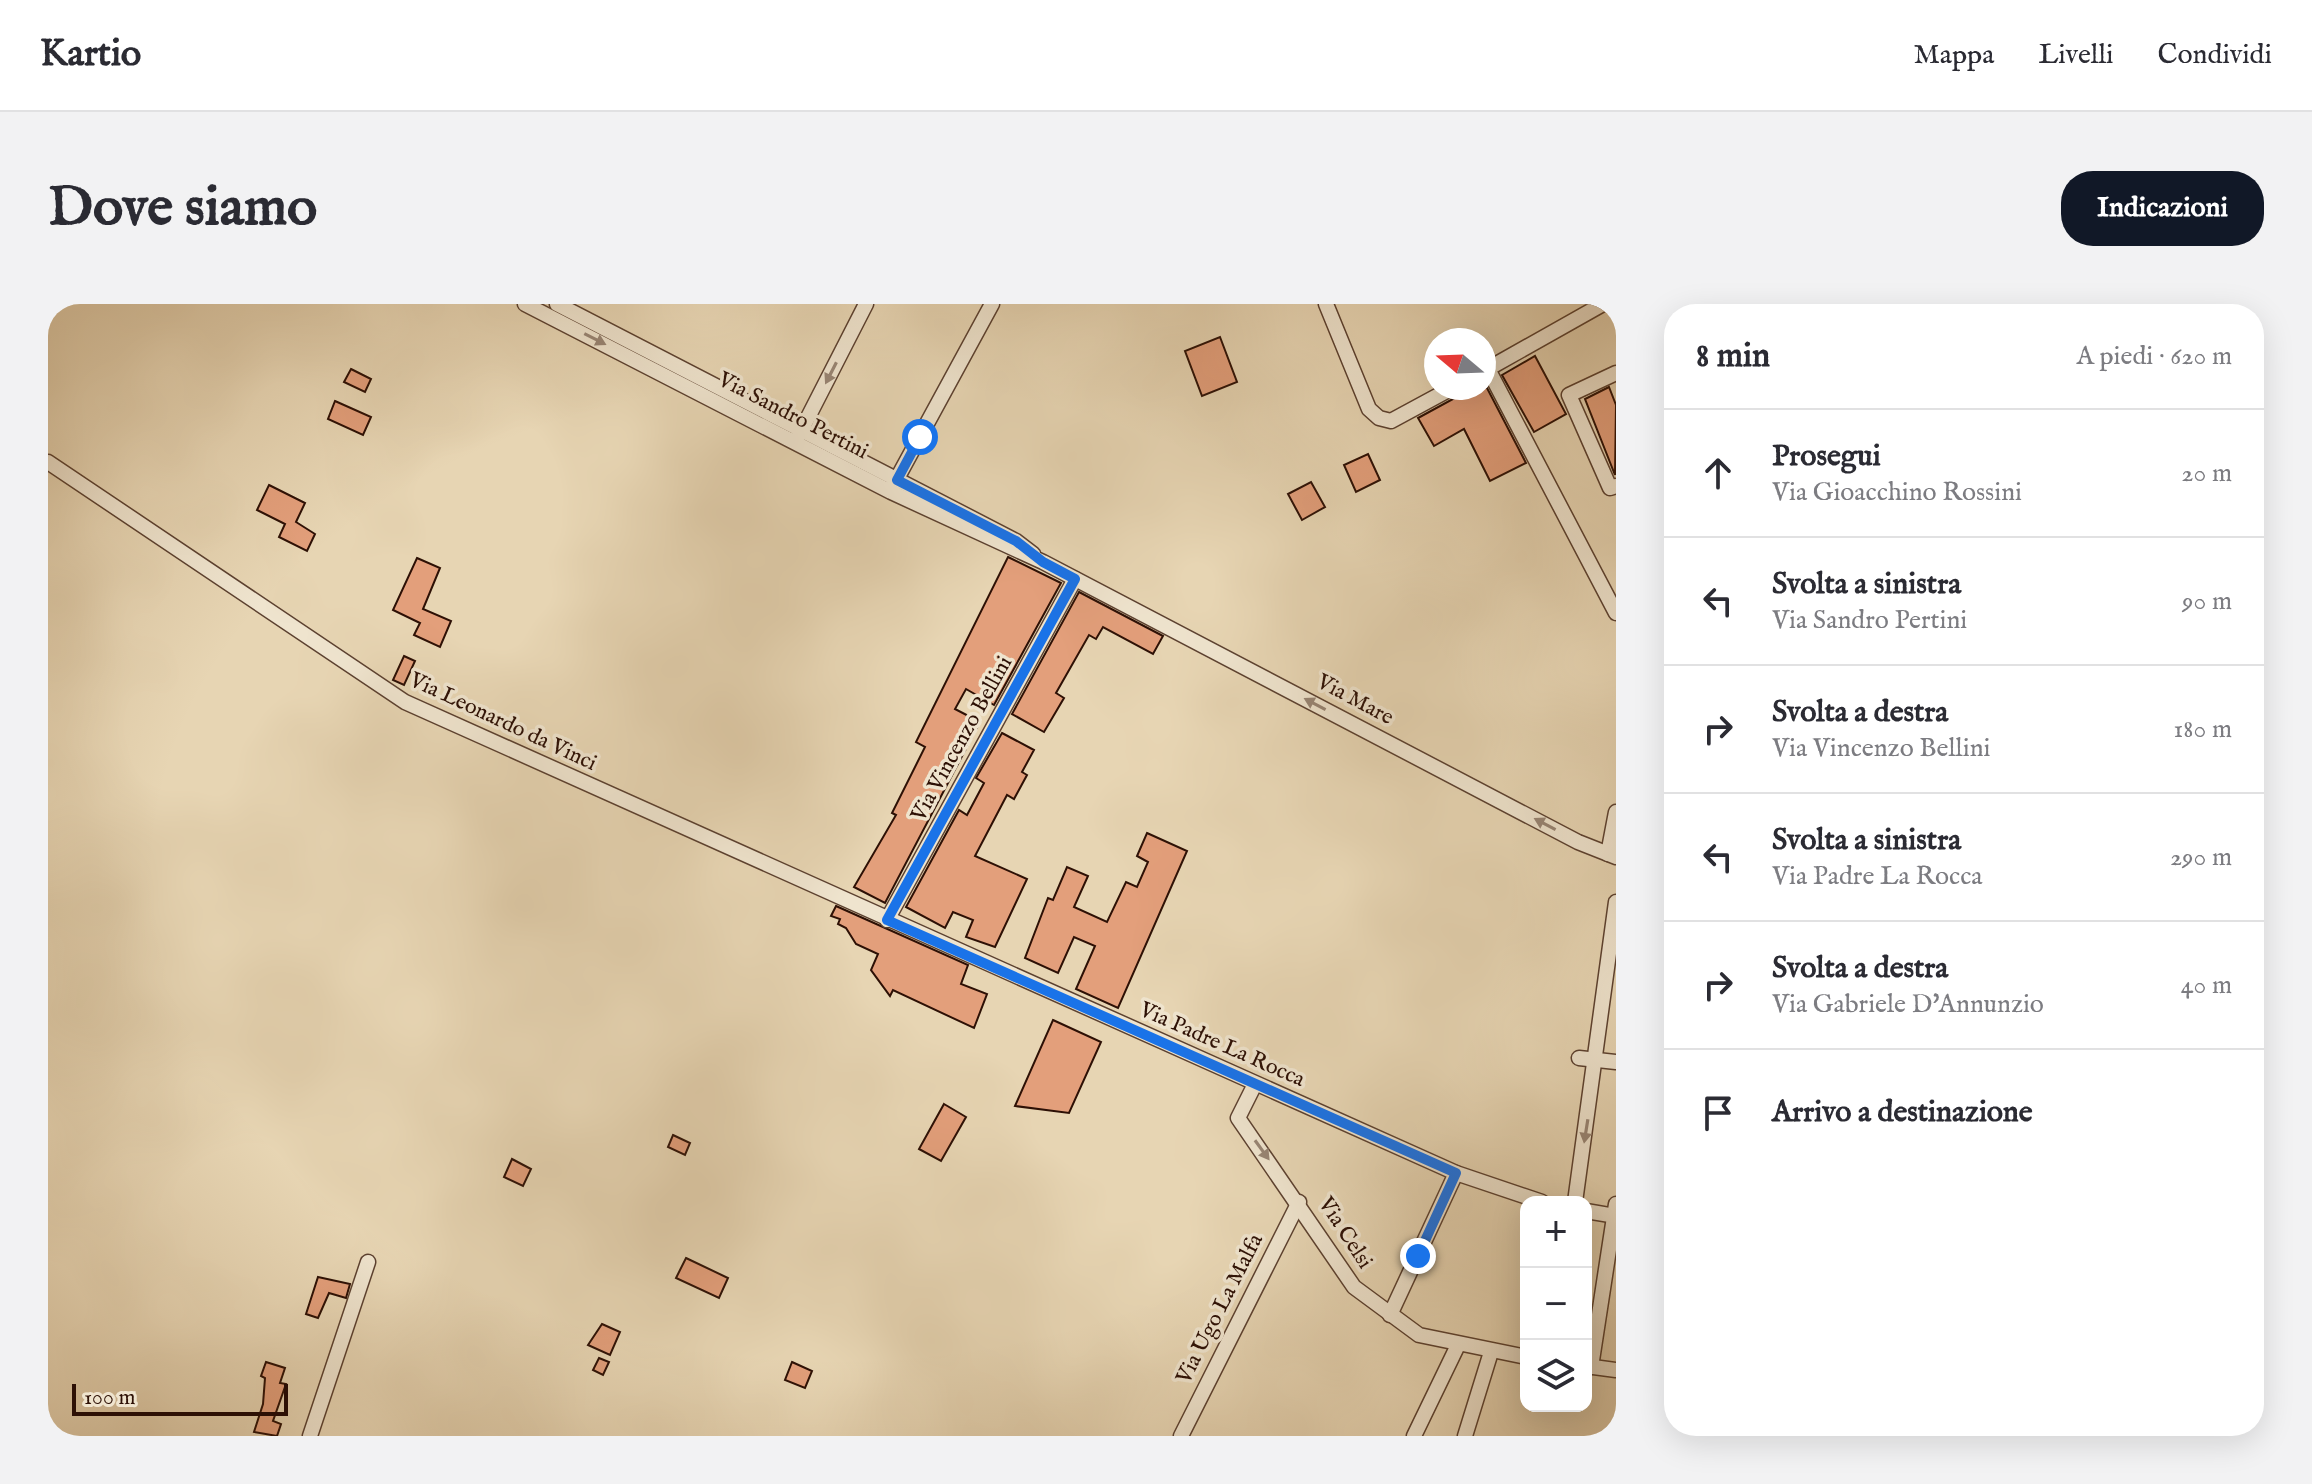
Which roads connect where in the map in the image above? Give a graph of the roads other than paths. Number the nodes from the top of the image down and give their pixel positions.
1 (525, 304) edge
2 (557, 304) edge
3 (866, 304) edge
4 (992, 304) edge
5 (1326, 304) edge
6 (1603, 304) edge
7 (1496, 364) edge
8 (1616, 373) edge
9 (1496, 389) edge
10 (1430, 400) edge
11 (799, 435) junction
12 (48, 462) edge
13 (894, 486) junction
14 (1616, 486) edge
15 (1075, 579) junction
16 (1616, 613) edge
17 (1616, 812) edge
18 (1612, 855) edge
19 (1616, 902) edge
20 (887, 920) junction
21 (1613, 967) edge
22 (1579, 1058) dead end
23 (1597, 1059) junction
24 (1616, 1062) edge
25 (1255, 1084) junction
26 (1456, 1173) junction
27 (1524, 1196) edge
28 (1576, 1196) edge
29 (1299, 1202) junction
30 (1592, 1211) edge
31 (1615, 1212) edge
32 (368, 1262) dead end
33 (1390, 1315) junction
34 (1592, 1343) edge
35 (1458, 1345) junction
36 (1491, 1352) junction
37 (1520, 1356) edge
38 (1592, 1367) edge
39 (1616, 1370) edge
40 (310, 1436) edge
41 (1181, 1436) edge
42 (1414, 1436) edge
43 (1465, 1436) edge

1 -> 11 street, Via Sandro Pertini
2 - 11 street, Via Sandro Pertini
3 -> 11 street
4 - 13 street
5 - 10 street
6 - 7 street
8 - 14 street
9 - 16 street
11 - 13 street, Via Sandro Pertini
12 - 20 street, Via Leonardo da Vinci
13 - 15 street, Via Sandro Pertini
18 -> 15 street, Via Mare
15 - 20 street, Via Vincenzo Bellini
17 - 18 street
19 - 21 street
20 - 25 street, Via Padre La Rocca
21 - 23 street
22 - 23 street
23 - 24 street
23 -> 28 street
25 - 26 street, Via Padre La Rocca
25 -> 29 street, Via Celsi
26 - 27 street, Via Padre La Rocca
26 - 33 street
29 - 33 street, Via Celsi
29 - 41 street, Via Ugo La Malfa
30 - 31 street
31 - 34 street
32 - 40 street
33 - 35 street, Via Celsi
35 - 36 street, Via Celsi
35 - 42 street
36 - 37 street, Via Celsi
36 - 43 street
38 - 39 street

